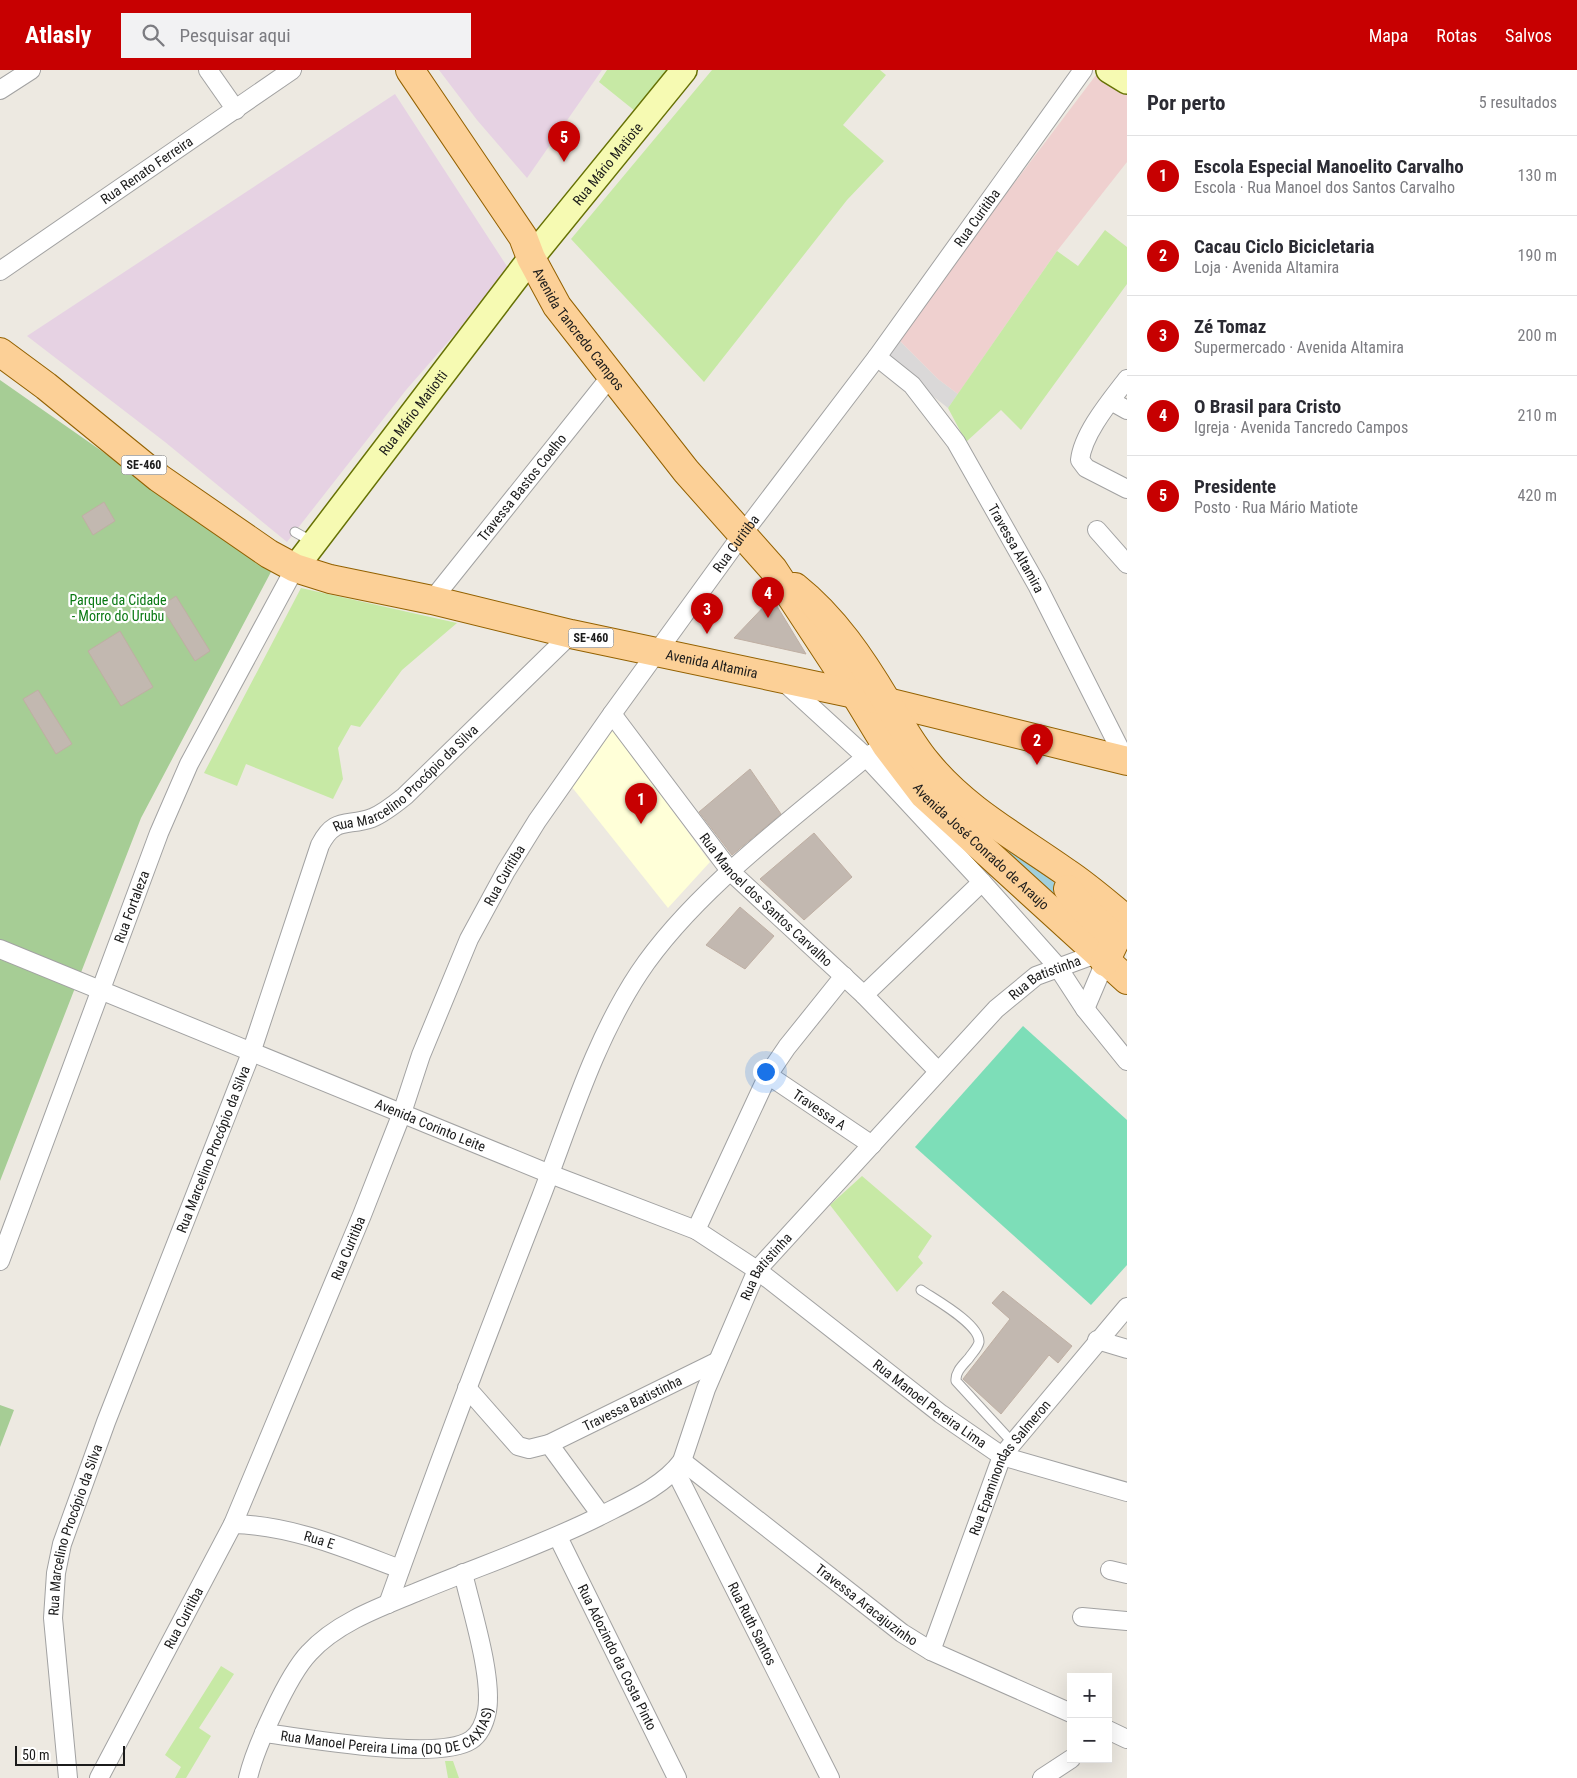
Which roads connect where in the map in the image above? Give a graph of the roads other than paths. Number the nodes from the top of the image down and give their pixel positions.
1 (31, 70) edge
2 (208, 70) edge
3 (292, 70) edge
4 (410, 70) edge
5 (684, 70) edge
6 (1083, 70) edge
7 (1109, 70) edge
8 (1127, 81) edge
9 (0, 90) edge
10 (236, 110) junction
11 (531, 258) junction
12 (0, 271) edge
13 (0, 352) edge
14 (876, 357) junction
15 (611, 376) junction
16 (1127, 378) edge
17 (1111, 401) junction
18 (1127, 410) edge
19 (1127, 489) edge
20 (1097, 530) dead end
21 (741, 536) junction
22 (1127, 564) edge
23 (295, 568) junction
24 (773, 569) junction
25 (432, 600) junction
26 (571, 634) junction
27 (660, 651) junction
28 (781, 679) junction
29 (855, 694) junction
30 (888, 703) junction
31 (612, 714) junction
32 (876, 751) junction
33 (1126, 761) edge
34 (731, 872) junction
35 (1067, 873) junction
36 (982, 882) junction
37 (1127, 920) edge
38 (0, 950) edge
39 (1100, 958) junction
40 (1057, 966) junction
41 (844, 976) junction
42 (1127, 980) edge
43 (99, 990) junction
44 (864, 995) junction
45 (1085, 1008) junction
46 (251, 1053) junction
47 (1127, 1062) edge
48 (938, 1071) junction
49 (768, 1075) junction
50 (402, 1113) junction
51 (872, 1145) junction
52 (550, 1174) junction
53 (696, 1230) junction
54 (0, 1261) edge
55 (757, 1270) junction
56 (921, 1290) dead end
57 (1127, 1307) edge
58 (1097, 1340) junction
59 (1127, 1349) edge
60 (716, 1362) junction
61 (467, 1388) junction
62 (549, 1444) junction
63 (1007, 1449) junction
64 (679, 1465) junction
65 (1127, 1492) edge
66 (601, 1515) junction
67 (233, 1524) junction
68 (558, 1537) junction
69 (400, 1569) junction
70 (463, 1573) junction
71 (388, 1604) junction
72 (1082, 1617) dead end
73 (1127, 1621) edge
74 (932, 1651) junction
75 (1067, 1711) edge
76 (264, 1733) junction
77 (1067, 1762) edge
78 (68, 1778) edge
79 (99, 1778) edge
80 (248, 1778) edge
81 (677, 1778) edge
82 (830, 1778) edge
83 (1042, 1778) edge

1 - 9 street
2 - 10 street
3 - 10 street, Rua Renato Ferreira
4 - 11 main road, Avenida Tancredo Campos
5 - 11 main road, Rua Mário Matiote
6 - 14 street, Rua Curitiba
7 - 8 main road
10 - 12 street, Rua Renato Ferreira
11 - 15 main road, Avenida Tancredo Campos
11 - 23 main road, Rua Mário Matiotti
13 - 23 main road, SE-460
14 - 21 street, Rua Curitiba
14 - 33 street, Travessa Altamira
15 - 21 main road, Avenida Tancredo Campos
15 - 25 street, Travessa Bastos Coelho
16 - 17 street
17 - 18 street
17 - 19 street
20 - 22 street
21 - 24 main road, Avenida Tancredo Campos
21 - 27 street, Rua Curitiba
23 - 25 main road, Avenida Altamira / SE-460
23 - 43 street, Rua Fortaleza
24 - 29 main road, Avenida Tancredo Campos
24 - 30 main road, Avenida Tancredo Campos
25 - 26 main road, Avenida Altamira / SE-460
26 - 27 main road, Avenida Altamira / SE-460
26 - 46 street, Rua Marcelino Procópio da Silva
27 - 28 main road, Avenida Altamira / SE-460
27 - 31 street, Rua Curitiba
28 - 29 main road, Avenida Altamira / SE-460
28 - 32 street
29 - 30 main road, Avenida Altamira / SE-460
29 - 32 main road, Avenida José Conrado de Araujo
30 - 33 main road, Avenida Altamira / SE-460
30 - 35 main road, Avenida José Conrado de Araujo
31 - 34 street, Rua Manoel dos Santos Carvalho
31 - 50 street, Rua Curitiba
32 - 34 street
32 - 36 street
32 - 39 main road, Avenida José Conrado de Araujo
34 - 41 street, Rua Manoel dos Santos Carvalho
34 - 52 street
35 - 37 main road, Avenida José Conrado de Araujo
35 - 39 main road
36 - 40 street
36 - 44 street
38 - 43 street, Avenida Corinto Leite
39 - 40 street, Rua Batistinha
39 - 42 main road, Avenida José Conrado de Araujo
39 - 45 street
40 - 45 street
40 - 48 street, Rua Batistinha
41 - 44 street, Rua Manoel dos Santos Carvalho
41 - 49 street
43 - 46 street, Avenida Corinto Leite
43 - 54 street, Rua Fortaleza
44 - 48 street, Rua Manoel dos Santos Carvalho
45 - 47 street
46 - 50 street, Avenida Corinto Leite
46 - 78 street, Rua Marcelino Procópio da Silva
48 - 51 street, Rua Batistinha
49 - 51 street, Travessa A
49 - 53 street
50 - 52 street, Avenida Corinto Leite
50 - 67 street, Rua Curitiba
51 - 55 street, Rua Batistinha
52 - 53 street, Avenida Corinto Leite
52 - 61 street
53 - 55 street, Avenida Corinto Leite
55 - 60 street, Rua Batistinha
55 - 63 street, Rua Manoel Pereira Lima
56 - 63 lane
57 - 58 street, Rua Epaminondas Salmeron
58 - 59 street
58 - 63 street, Rua Epaminondas Salmeron
60 - 62 street, Travessa Batistinha
60 - 64 street, Rua Batistinha
61 - 62 street, Travessa Batistinha
61 - 69 street
62 - 66 street
63 - 65 street, Rua Manoel Pereira Lima
63 - 74 street, Rua Epaminondas Salmeron
64 - 66 street
64 - 74 street, Travessa Aracajuzinho
64 - 82 street, Rua Ruth Santos
66 - 68 street
67 - 69 street, Rua E
67 - 79 street, Rua Curitiba
68 - 70 street
68 - 81 street, Rua Adozindo da Costa Pinto
69 - 71 street
70 - 71 street
70 - 76 street, Rua Manoel Pereira Lima (DQ DE CAXIAS)
71 - 76 street
72 - 73 street
74 - 75 street, Travessa Aracajuzinho
76 - 80 street
77 - 83 street

